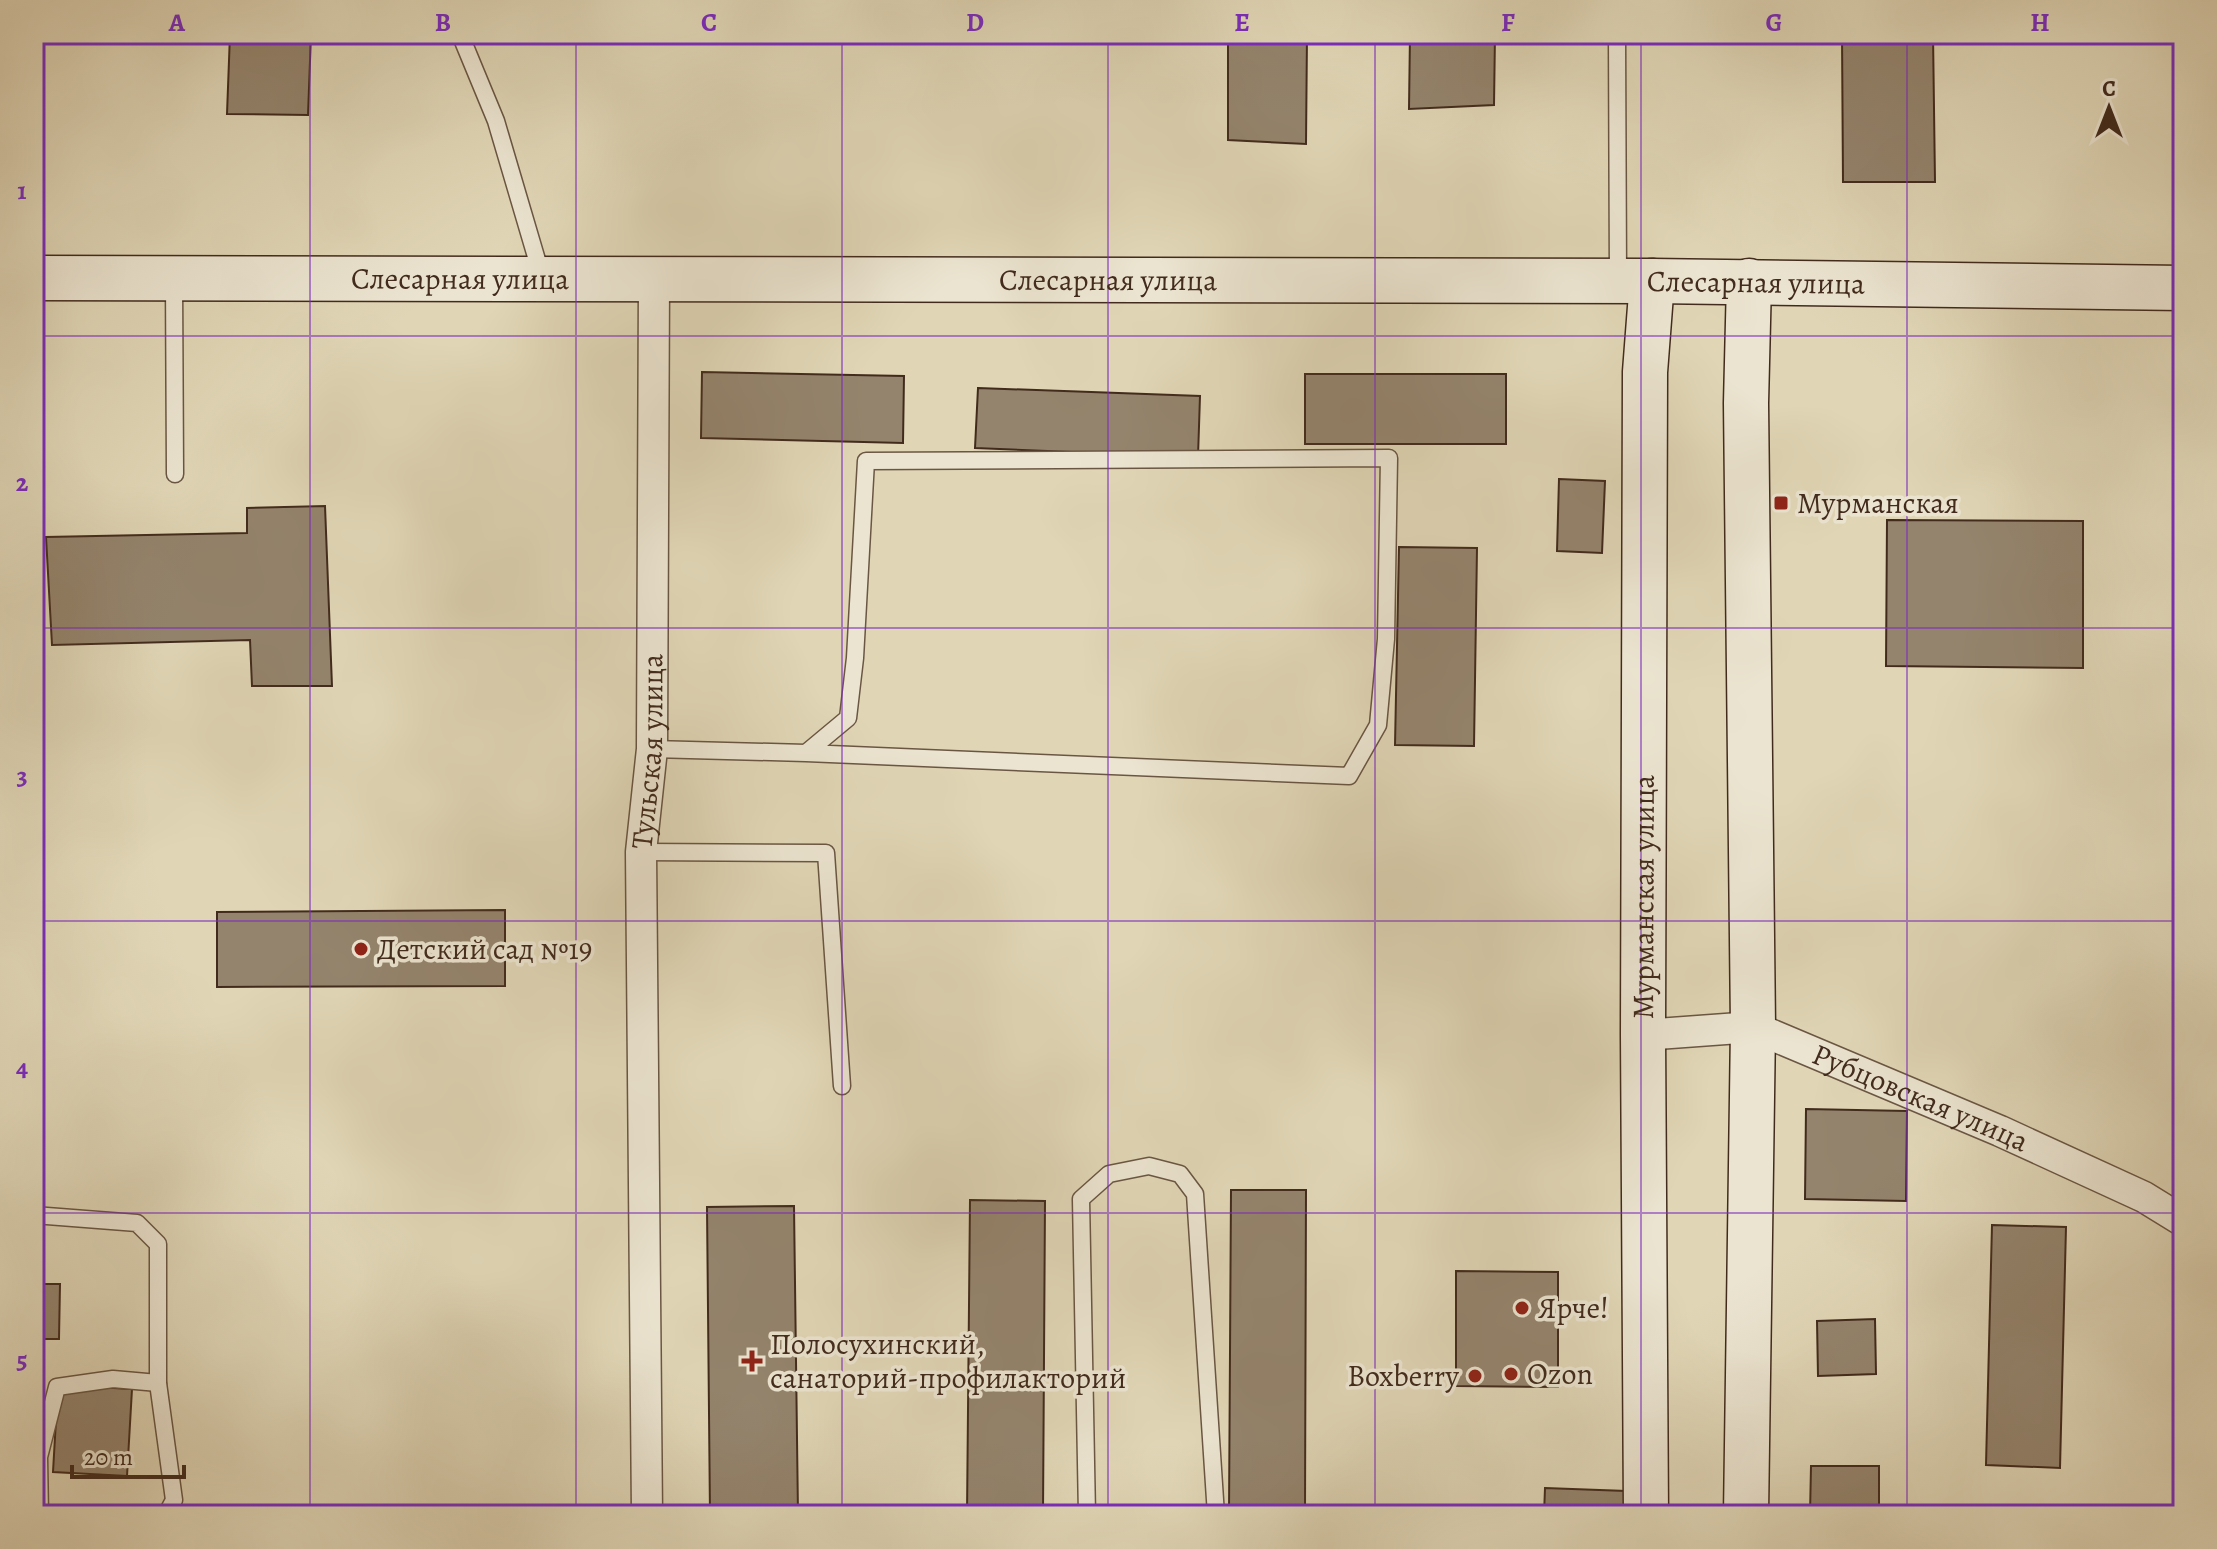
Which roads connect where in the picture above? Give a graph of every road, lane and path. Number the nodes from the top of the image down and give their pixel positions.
1 (460, 34) edge
2 (1617, 34) edge
3 (34, 278) edge
4 (174, 278) junction
5 (543, 279) junction
6 (654, 279) junction
7 (1635, 281) junction
8 (1749, 281) junction
9 (2183, 288) edge
10 (175, 474) dead end
11 (652, 749) junction
12 (806, 753) junction
13 (641, 852) junction
14 (1753, 1027) junction
15 (1643, 1035) junction
16 (842, 1086) dead end
17 (34, 1215) edge
18 (2183, 1221) edge
19 (158, 1383) junction
20 (40, 1515) edge
21 (166, 1515) edge
22 (647, 1515) edge
23 (1087, 1515) edge
24 (1216, 1515) edge
25 (1646, 1515) edge
26 (1746, 1515) edge

1 - 5 lane
2 - 7 lane
3 - 4 main road, Слесарная улица
4 - 5 main road, Слесарная улица
4 - 10 lane
5 - 6 main road, Слесарная улица
6 - 7 main road, Слесарная улица
6 - 11 street, Тульская улица
7 - 8 main road, Слесарная улица
7 - 15 main road, Мурманская улица
8 - 9 main road, Слесарная улица
8 - 14 main road
11 - 12 lane
11 - 13 street, Тульская улица
12 - 12 lane
13 - 16 lane, Тульская улица
13 - 22 street
14 - 15 street, Рубцовская улица
14 - 18 street, Рубцовская улица
14 - 26 main road
15 - 25 main road, Мурманская улица
17 - 19 lane
19 - 20 lane
19 - 21 lane
23 - 24 lane

